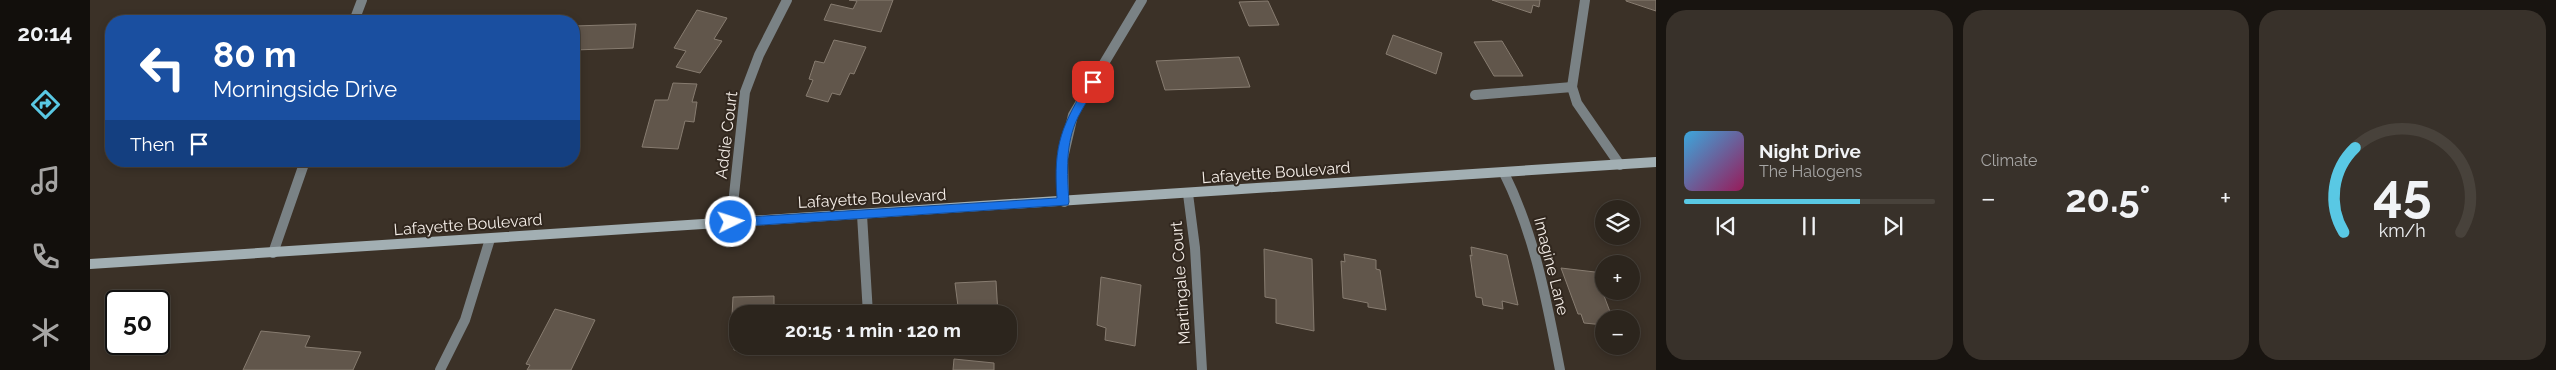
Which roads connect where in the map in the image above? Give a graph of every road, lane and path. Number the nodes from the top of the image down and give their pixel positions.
1 (362, 0) edge
2 (787, 0) edge
3 (1142, 0) edge
4 (1585, 0) edge
5 (356, 15) edge
6 (1572, 87) junction
7 (1474, 95) dead end
8 (1656, 162) edge
9 (1620, 165) junction
10 (303, 167) edge
11 (1504, 172) junction
12 (1188, 194) junction
13 (1064, 202) junction
14 (862, 215) junction
15 (731, 222) junction
16 (490, 238) junction
17 (273, 253) junction
18 (90, 264) edge
19 (867, 305) edge
20 (440, 370) edge
21 (1202, 370) edge
22 (1560, 370) edge

1 - 5 street
2 - 15 street, Addie Court
3 - 13 street
4 - 6 street
6 - 7 street
6 - 9 street
8 - 9 main road, Lafayette Boulevard
9 - 11 main road, Lafayette Boulevard
10 - 17 street
11 - 12 main road, Lafayette Boulevard
11 - 22 street, Imagine Lane
12 - 13 main road, Lafayette Boulevard
12 - 21 street, Martingale Court
13 - 14 main road, Lafayette Boulevard
14 - 15 main road, Lafayette Boulevard
14 - 19 street
15 - 16 main road, Lafayette Boulevard
16 - 17 main road, Lafayette Boulevard
16 - 20 street
17 - 18 main road, Lafayette Boulevard

